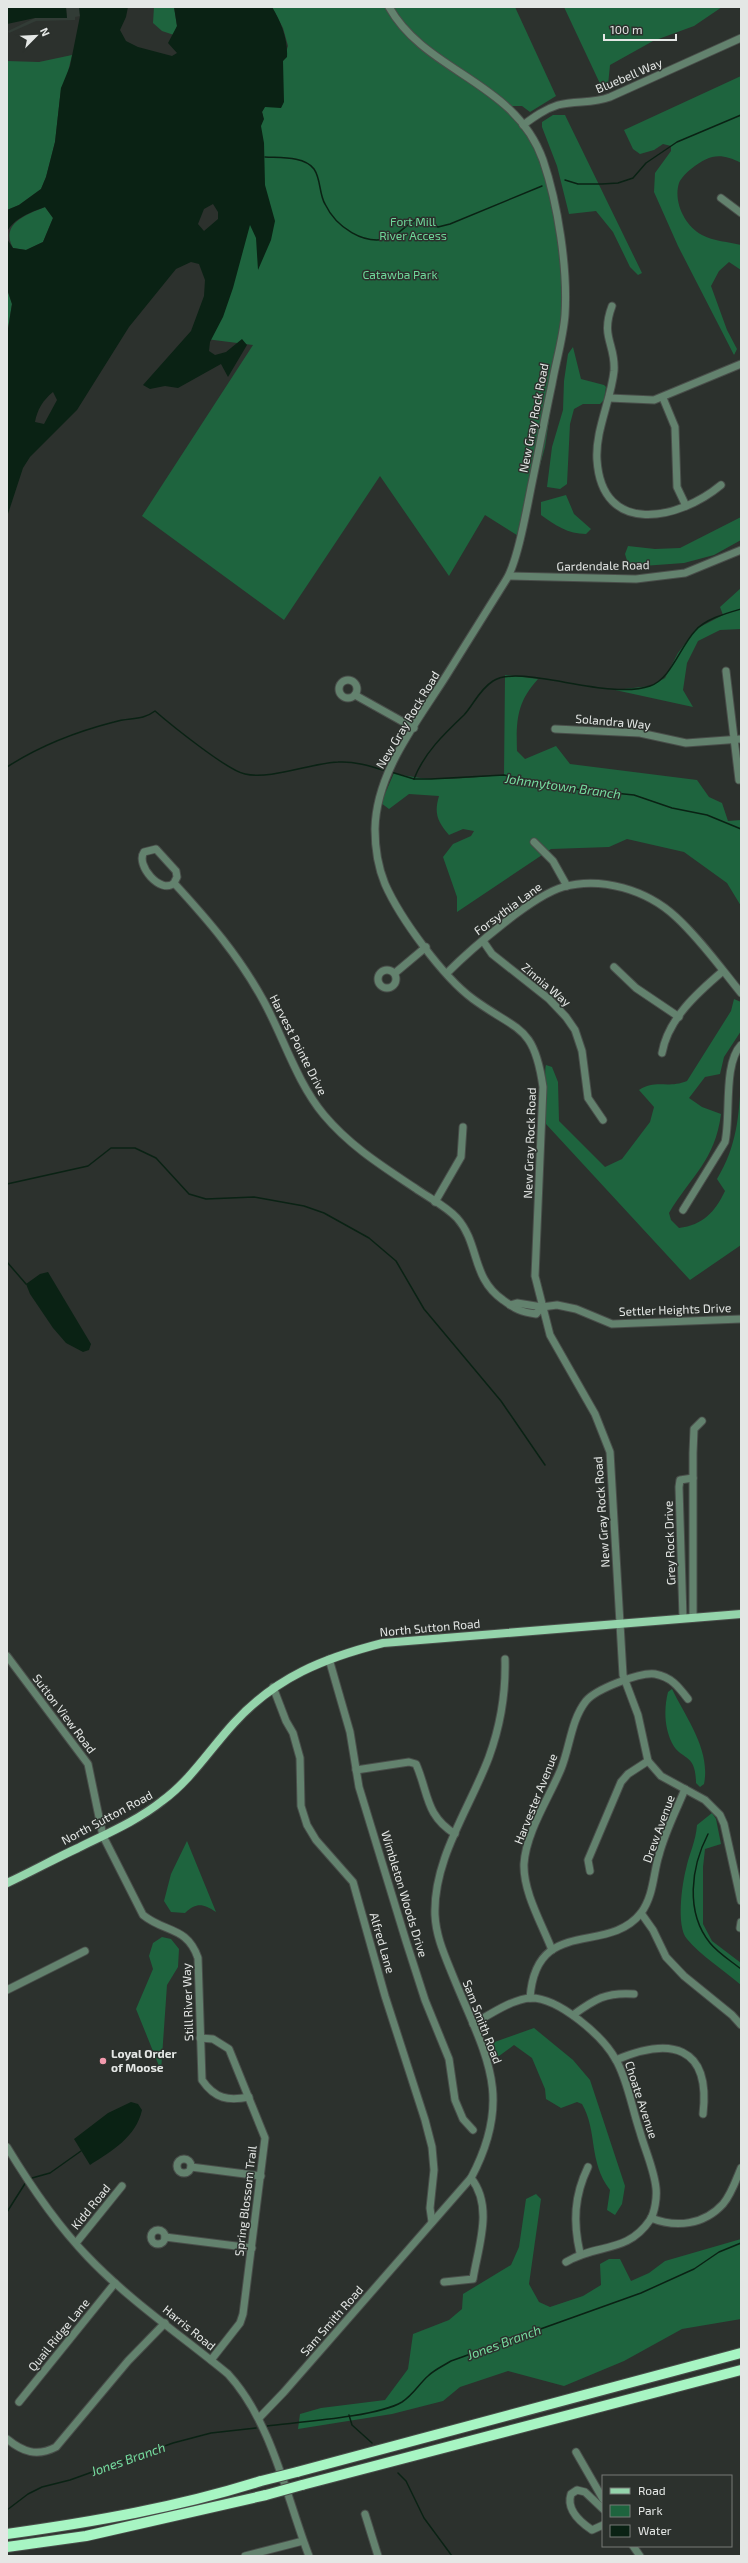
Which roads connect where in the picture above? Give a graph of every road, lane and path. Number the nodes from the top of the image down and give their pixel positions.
1 (389, 7) edge
2 (741, 38) edge
3 (523, 125) junction
4 (721, 198) dead end
5 (741, 213) edge
6 (612, 306) dead end
7 (741, 364) edge
8 (609, 398) junction
9 (663, 398) junction
10 (721, 485) dead end
11 (686, 506) junction
12 (741, 550) edge
13 (509, 576) junction
14 (726, 671) dead end
15 (355, 695) dead end
16 (414, 728) junction
17 (555, 729) dead end
18 (738, 739) edge
19 (739, 780) dead end
20 (534, 842) dead end
21 (174, 883) junction
22 (566, 886) junction
23 (483, 941) junction
24 (426, 947) junction
25 (614, 968) dead end
26 (723, 971) junction
27 (395, 973) dead end
28 (447, 973) junction
29 (741, 992) edge
30 (679, 1017) junction
31 (741, 1045) edge
32 (662, 1053) dead end
33 (603, 1120) dead end
34 (463, 1127) dead end
35 (435, 1202) junction
36 (684, 1210) dead end
37 (510, 1305) joint
38 (542, 1307) junction
39 (741, 1319) edge
40 (702, 1421) dead end
41 (693, 1478) junction
42 (741, 1614) edge
43 (683, 1618) junction
44 (693, 1618) junction
45 (619, 1624) junction
46 (7, 1656) edge
47 (329, 1659) junction
48 (505, 1659) dead end
49 (625, 1681) junction
50 (273, 1687) junction
51 (688, 1698) dead end
52 (648, 1761) junction
53 (356, 1770) junction
54 (685, 1789) junction
55 (455, 1834) junction
56 (103, 1836) junction
57 (590, 1871) dead end
58 (7, 1883) edge
59 (741, 1901) edge
60 (641, 1913) junction
61 (741, 1922) edge
62 (740, 1928) edge
63 (552, 1950) junction
64 (85, 1951) dead end
65 (7, 1990) edge
66 (634, 1994) dead end
67 (530, 1998) junction
68 (573, 2016) junction
69 (473, 2024) junction
70 (741, 2025) edge
71 (200, 2038) junction
72 (616, 2060) junction
73 (249, 2097) junction
74 (703, 2114) dead end
75 (473, 2130) dead end
76 (7, 2147) edge
77 (191, 2167) dead end
78 (588, 2167) dead end
79 (741, 2168) edge
80 (261, 2176) junction
81 (471, 2178) junction
82 (122, 2186) dead end
83 (651, 2218) junction
84 (432, 2222) junction
85 (165, 2237) dead end
86 (76, 2243) junction
87 (252, 2248) junction
88 (580, 2253) junction
89 (566, 2262) dead end
90 (444, 2282) dead end
91 (115, 2283) junction
92 (165, 2323) junction
93 (741, 2353) edge
94 (211, 2360) junction
95 (741, 2370) edge
96 (19, 2402) dead end
97 (259, 2418) junction
98 (7, 2439) edge
99 (576, 2452) dead end
100 (602, 2497) edge
101 (602, 2508) edge
102 (365, 2514) dead end
103 (602, 2525) edge
104 (7, 2534) edge
105 (303, 2541) junction
106 (7, 2547) edge
107 (634, 2547) edge
108 (245, 2556) edge
109 (309, 2556) edge
110 (378, 2556) edge
111 (640, 2556) edge

1 - 3 street, New Gray Rock Road
2 - 3 street, Bluebell Way
3 - 13 street, New Gray Rock Road
4 - 5 street
6 - 8 street
7 - 9 street
8 - 9 street
8 - 11 street
9 - 11 street
10 - 11 street
12 - 13 street, Gardendale Road
13 - 16 street, New Gray Rock Road
14 - 18 street
15 - 16 street
16 - 24 street, New Gray Rock Road
17 - 18 street, Solandra Way
18 - 19 street
20 - 22 street
21 - 21 street
21 - 35 street, Harvest Pointe Drive
22 - 23 street, Forsythia Lane
22 - 26 street, Forsythia Lane
23 - 28 street, Forsythia Lane
23 - 33 street, Zinnia Way
24 - 27 street
24 - 28 street, New Gray Rock Road
25 - 30 street
26 - 29 street, Forsythia Lane
26 - 30 street
28 - 38 street, New Gray Rock Road
30 - 32 street
31 - 36 street
34 - 35 street
35 - 37 street, Harvest Pointe Drive
37 - 38 street, Settler Heights Drive
38 - 39 street, Settler Heights Drive
38 - 45 street, New Gray Rock Road
40 - 41 street, Grey Rock Drive
41 - 43 street, Grey Rock Drive
41 - 44 street, Grey Rock Drive
42 - 44 main road, North Sutton Road
43 - 44 main road, North Sutton Road
43 - 45 main road, North Sutton Road
45 - 47 main road, North Sutton Road
45 - 49 street, New Gray Rock Road
46 - 56 street, Sutton View Road
47 - 50 main road, North Sutton Road
47 - 53 street, Wimbleton Woods Drive
48 - 55 street, Sam Smith Road
49 - 51 street, Harvester Avenue
49 - 52 street, New Gray Rock Road
49 - 63 street, Harvester Avenue
50 - 56 main road, North Sutton Road
50 - 84 street, Alfred Lane
52 - 54 street
52 - 57 street
53 - 55 street
53 - 75 street, Wimbleton Woods Drive
54 - 59 street
54 - 60 street, Drew Avenue
55 - 69 street, Sam Smith Road
56 - 58 main road, North Sutton Road
56 - 71 street, Still River Way
60 - 63 street, Drew Avenue
60 - 70 street
61 - 62 street
63 - 67 street, Drew Avenue
64 - 65 street
66 - 68 street
67 - 68 street, Choate Avenue
67 - 69 street
68 - 72 street, Choate Avenue
69 - 81 street, Sam Smith Road
71 - 73 street, Spring Blossom Trail
71 - 73 street, Still River Way
72 - 74 street
72 - 83 street, Choate Avenue
73 - 80 street, Spring Blossom Trail
76 - 86 street, Harris Road
77 - 80 street
78 - 88 street
79 - 83 street
80 - 87 street, Spring Blossom Trail
81 - 84 street, Sam Smith Road
81 - 90 street
82 - 86 street, Kidd Road
83 - 88 street, Choate Avenue
84 - 97 street, Sam Smith Road
85 - 87 street
86 - 91 street, Harris Road
87 - 94 street, Spring Blossom Trail
88 - 89 street, Choate Avenue
91 - 92 street, Harris Road
91 - 96 street, Quail Ridge Lane
92 - 94 street, Harris Road
92 - 98 street
93 - 104 highway, bridge
94 - 97 street, Harris Road
95 - 106 highway, bridge
97 - 105 street, Harris Road
99 - 100 street
101 - 103 street
102 - 110 street
105 - 108 street
105 - 109 street, Harris Road
107 - 111 street

